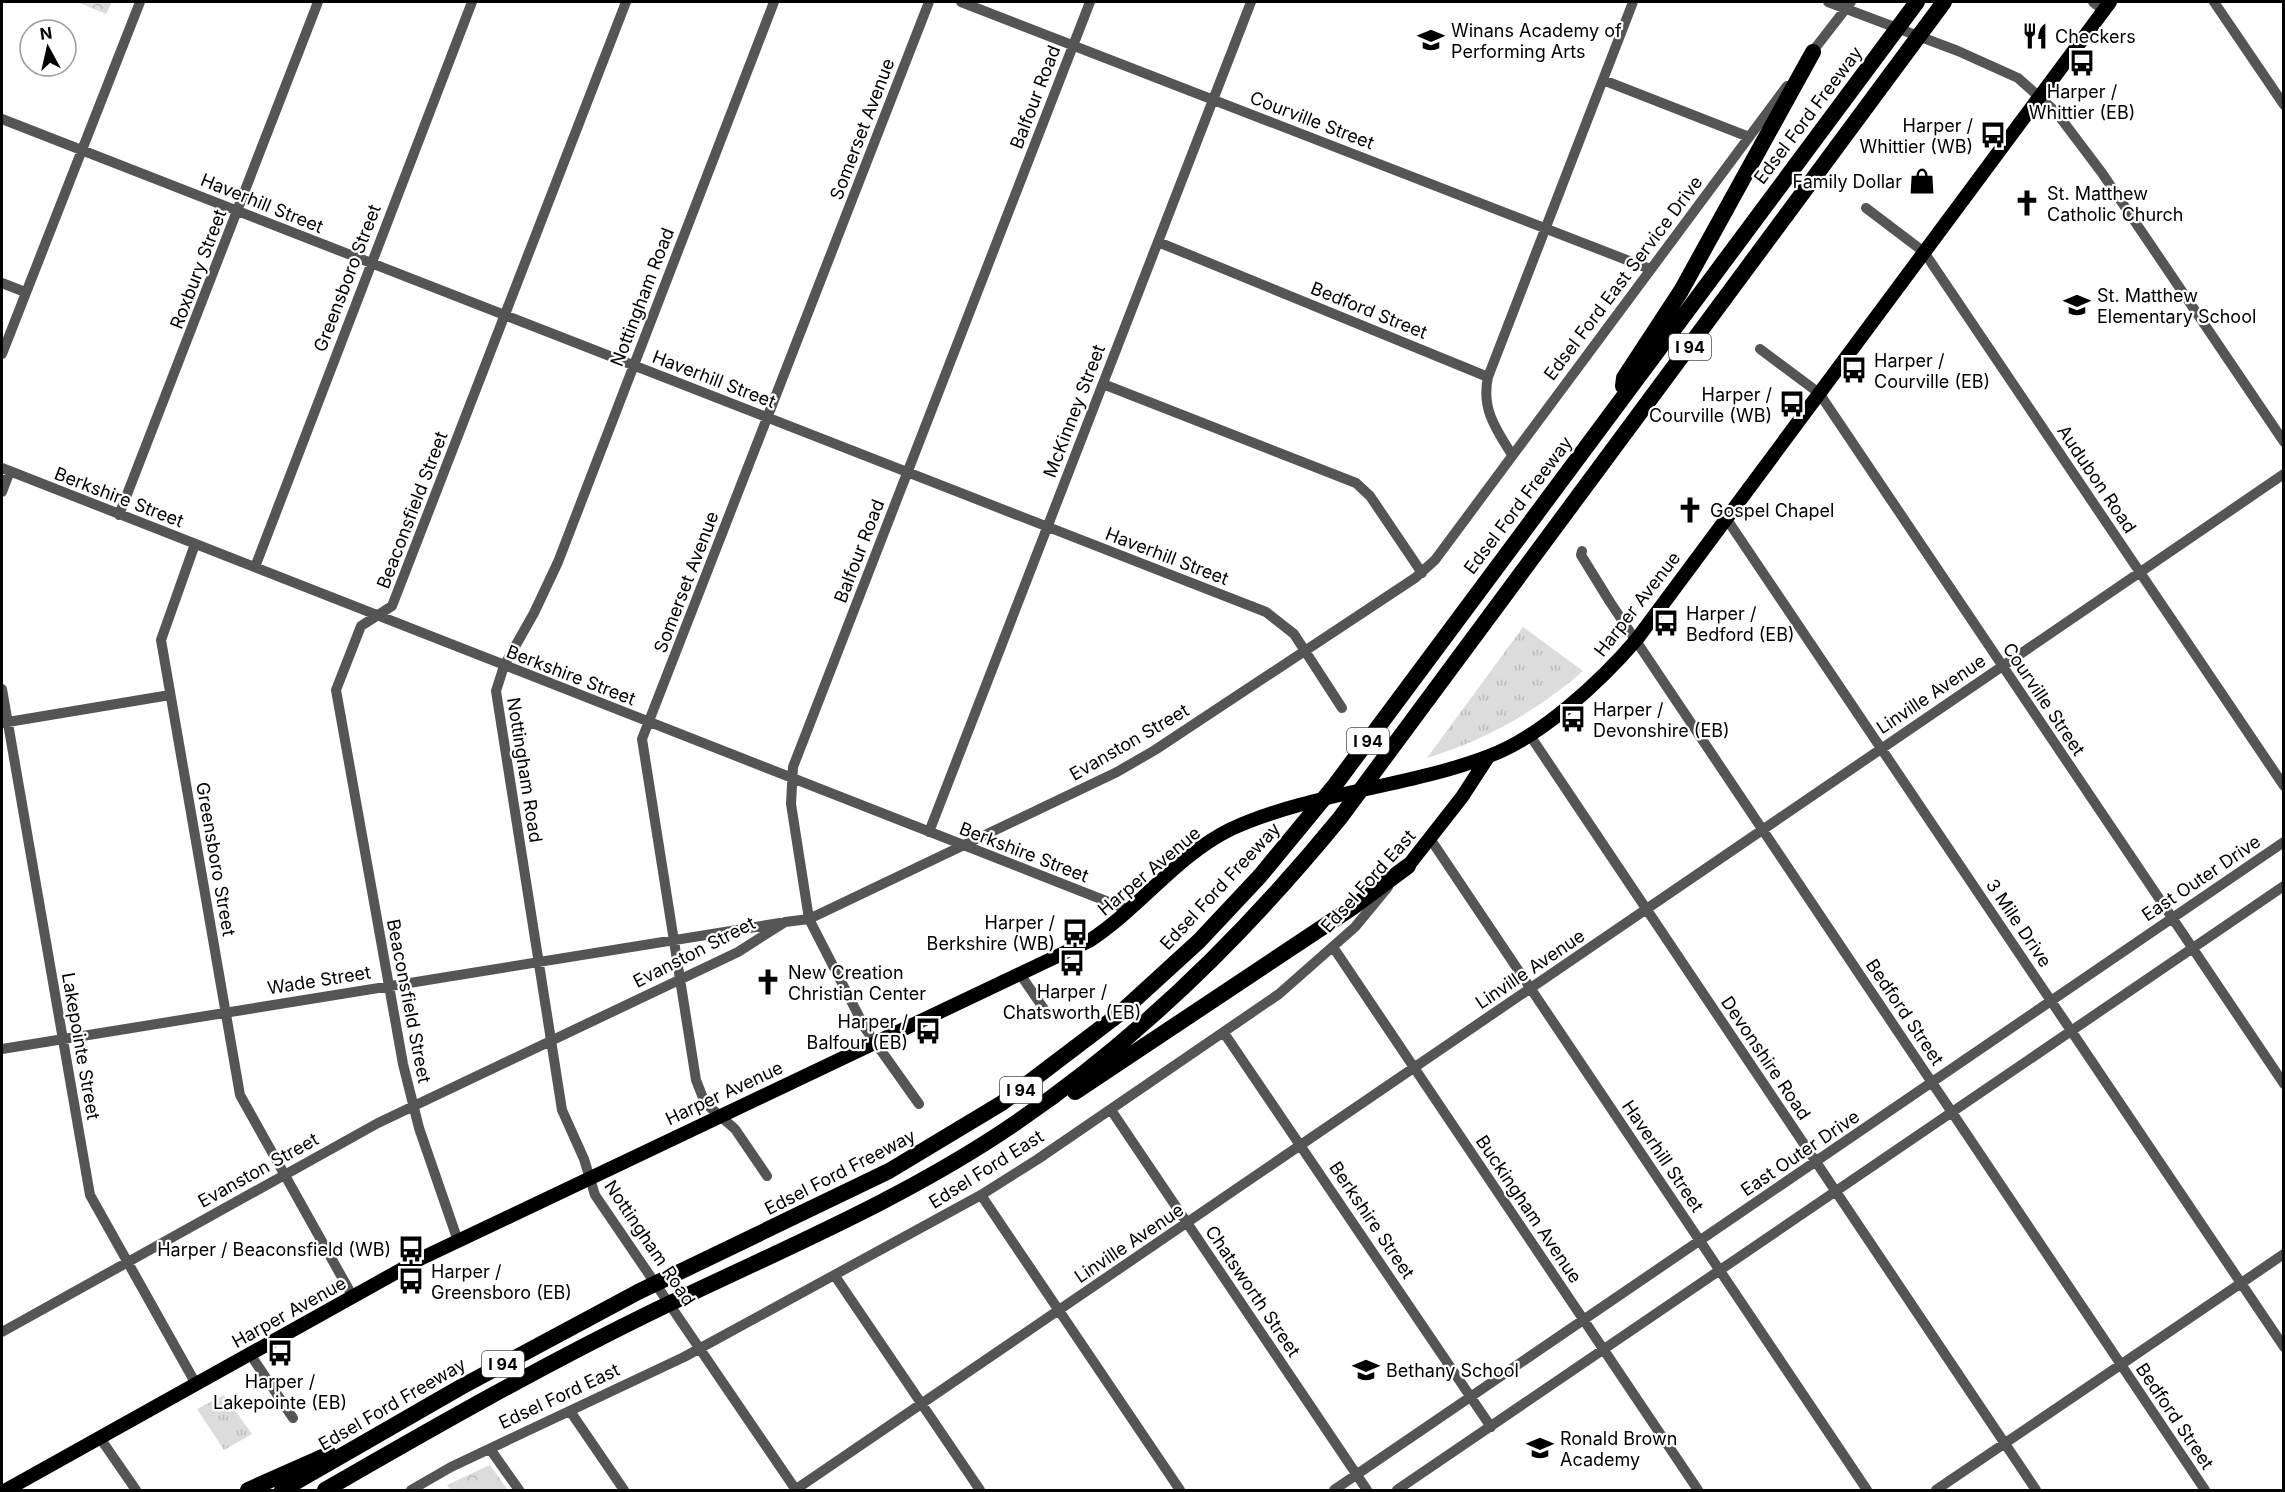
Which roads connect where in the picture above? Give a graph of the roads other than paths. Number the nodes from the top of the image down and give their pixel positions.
1 (140, 2) edge
2 (318, 2) edge
3 (472, 2) edge
4 (626, 2) edge
5 (774, 2) edge
6 (929, 2) edge
7 (961, 2) edge
8 (1090, 2) edge
9 (1251, 2) edge
10 (1634, 2) edge
11 (1828, 2) edge
12 (1917, 2) edge
13 (1944, 2) edge
14 (2214, 2) edge
15 (2102, 4) edge
16 (1848, 5) edge
17 (1073, 45) junction
18 (1813, 52) junction
19 (1603, 80) junction
20 (2039, 96) junction
21 (1213, 99) junction
22 (2283, 105) edge
23 (2, 119) edge
24 (1749, 137) junction
25 (83, 150) junction
26 (1866, 208) dead end
27 (238, 210) junction
28 (1546, 228) junction
29 (1158, 242) junction
30 (1924, 252) junction
31 (370, 264) junction
32 (1650, 269) junction
33 (2, 283) edge
34 (25, 292) junction
35 (505, 316) junction
36 (1760, 349) dead end
37 (2, 354) edge
38 (633, 365) junction
39 (1488, 377) junction
40 (1103, 384) junction
41 (1819, 393) junction
42 (1623, 397) junction
43 (767, 418) junction
44 (2283, 442) edge
45 (1512, 455) junction
46 (6, 470) edge
47 (907, 472) junction
48 (2283, 474) edge
49 (2, 492) edge
50 (119, 515) junction
51 (1726, 518) junction
52 (1047, 527) junction
53 (195, 544) junction
54 (1582, 551) dead end
55 (255, 567) junction
56 (2140, 572) junction
57 (1422, 573) junction
58 (376, 617) junction
59 (1636, 639) junction
60 (1305, 651) junction
61 (504, 666) junction
62 (2002, 666) junction
63 (2, 689) edge
64 (170, 695) junction
65 (1342, 708) dead end
66 (4, 722) edge
67 (649, 723) junction
68 (1528, 734) junction
69 (1881, 748) junction
70 (1488, 757) junction
71 (791, 778) junction
72 (2283, 786) edge
73 (1762, 830) junction
74 (929, 832) junction
75 (1431, 840) junction
76 (2283, 842) edge
77 (963, 846) junction
78 (1408, 866) junction
79 (2283, 886) edge
80 (1646, 909) junction
81 (1130, 910) junction
82 (2172, 918) junction
83 (809, 919) junction
84 (785, 922) junction
85 (674, 940) junction
86 (1334, 947) junction
87 (2193, 948) junction
88 (538, 961) junction
89 (1020, 974) junction
90 (680, 980) junction
91 (388, 985) junction
92 (1530, 989) junction
93 (2051, 1000) junction
94 (226, 1012) junction
95 (1046, 1012) dead end
96 (2071, 1031) junction
97 (1224, 1033) junction
98 (63, 1039) junction
99 (550, 1041) junction
100 (877, 1042) junction
101 (2, 1049) edge
102 (1414, 1068) junction
103 (1932, 1082) junction
104 (2283, 1084) edge
105 (919, 1104) dead end
106 (413, 1106) junction
107 (1111, 1110) junction
108 (1952, 1112) junction
109 (719, 1116) junction
110 (1018, 1121) junction
111 (1302, 1145) junction
112 (1816, 1162) junction
113 (285, 1174) junction
114 (767, 1176) dead end
115 (588, 1177) junction
116 (1836, 1191) junction
117 (981, 1195) junction
118 (1187, 1223) junction
119 (458, 1241) junction
120 (1700, 1241) junction
121 (2283, 1254) edge
122 (127, 1261) junction
123 (1720, 1271) junction
124 (835, 1276) junction
125 (2240, 1283) junction
126 (353, 1297) junction
127 (1059, 1311) junction
128 (1584, 1320) junction
129 (2, 1332) edge
130 (2283, 1347) edge
131 (699, 1349) junction
132 (1604, 1350) junction
133 (250, 1354) junction
134 (2121, 1365) junction
135 (196, 1384) junction
136 (1471, 1396) junction
137 (922, 1404) junction
138 (570, 1411) junction
139 (293, 1418) dead end
140 (1491, 1427) junction
141 (100, 1438) junction
142 (369, 1439) junction
143 (2005, 1443) junction
144 (490, 1449) junction
145 (1356, 1475) junction
146 (796, 1490) edge
147 (6, 1491) edge
148 (136, 1491) edge
149 (248, 1491) edge
150 (282, 1491) edge
151 (325, 1491) edge
152 (411, 1491) edge
153 (519, 1491) edge
154 (624, 1491) edge
155 (981, 1491) edge
156 (1180, 1491) edge
157 (1334, 1491) edge
158 (1367, 1491) edge
159 (1398, 1491) edge
160 (1698, 1491) edge
161 (1867, 1491) edge
162 (1936, 1491) edge
163 (2036, 1491) edge
164 (2205, 1491) edge

1 - 25 street
2 - 27 street, Roxbury Street
3 - 31 street, Greensboro Street
4 - 35 street, Beaconsfield Street
5 - 38 street, Nottingham Road
6 - 43 street, Somerset Avenue
7 - 17 street, Courville Street
8 - 17 street, Balfour Road
9 - 21 street, McKinney Street
10 - 19 street
11 - 16 street
12 - 42 highway, Edsel Ford Freeway / I 94
13 - 110 highway, I 94
14 - 22 street
15 - 20 main road, Harper Avenue
16 - 18 street, Edsel Ford East Service Drive
16 - 20 street
17 - 21 street, Courville Street
17 - 47 street, Balfour Road
18 - 24 street, Edsel Ford East Service Drive
18 - 42 highway
19 - 24 street
19 - 28 street
20 - 30 main road, Harper Avenue
20 - 44 street
21 - 28 street, Courville Street
21 - 29 street, McKinney Street
23 - 25 street, Haverhill Street
24 - 32 street, Edsel Ford East Service Drive
25 - 27 street, Haverhill Street
25 - 34 street
26 - 30 street, Audubon Road
27 - 31 street, Haverhill Street
27 - 50 street, Roxbury Street
28 - 32 street, Courville Street
28 - 39 street
29 - 39 street, Bedford Street
29 - 40 street, McKinney Street
30 - 41 main road, Harper Avenue
30 - 56 street, Audubon Road
31 - 35 street, Haverhill Street
31 - 55 street, Greensboro Street
32 - 45 street, Edsel Ford East Service Drive
33 - 34 street
34 - 37 street
35 - 38 street, Haverhill Street
35 - 58 street, Beaconsfield Street
36 - 41 street, Courville Street
38 - 43 street, Haverhill Street
38 - 61 street, Nottingham Road
39 - 45 street
40 - 52 street, McKinney Street
40 - 57 street
41 - 51 main road, Harper Avenue
41 - 62 street, Courville Street
42 - 142 highway, Edsel Ford Freeway / I 94
43 - 47 street, Haverhill Street
43 - 67 street, Somerset Avenue
45 - 57 street, Edsel Ford East Service Drive
46 - 49 street
46 - 50 street, Berkshire Street
47 - 52 street, Haverhill Street
47 - 71 street, Balfour Road
48 - 56 street, Linville Avenue
50 - 53 street, Berkshire Street
51 - 59 main road, Harper Avenue
51 - 69 street, 3 Mile Drive
52 - 60 street, Haverhill Street
52 - 74 street, McKinney Street
53 - 55 street, Berkshire Street
53 - 64 street, Greensboro Street
54 - 59 street, Bedford Street
55 - 58 street, Berkshire Street
56 - 62 street, Linville Avenue
56 - 72 street, Audubon Road
57 - 60 street, Evanston Street
58 - 61 street, Berkshire Street
58 - 91 street, Beaconsfield Street
59 - 68 main road, Harper Avenue
59 - 73 street, Bedford Street
60 - 65 street, Haverhill Street
60 - 77 street, Evanston Street
61 - 67 street, Berkshire Street
61 - 88 street, Nottingham Road
62 - 69 street, Linville Avenue
62 - 82 street, Courville Street
63 - 66 street, Lakepointe Street
64 - 66 street
64 - 94 street, Greensboro Street
66 - 98 street, Lakepointe Street
67 - 71 street, Berkshire Street
67 - 85 street, Somerset Avenue
68 - 70 main road, Harper Avenue
68 - 80 street, Devonshire Road
69 - 73 street, Linville Avenue
69 - 93 street, 3 Mile Drive
70 - 75 main road, Edsel Ford East
70 - 81 main road, Harper Avenue
71 - 74 street, Berkshire Street
71 - 83 street, Balfour Road
73 - 80 street, Linville Avenue
73 - 103 street, Bedford Street
74 - 77 street, Berkshire Street
75 - 78 main road, Edsel Ford East
75 - 92 street, Haverhill Street
76 - 82 street, East Outer Drive
77 - 81 street, Berkshire Street
77 - 83 street, Evanston Street
78 - 86 street, Edsel Ford East
78 - 110 highway
79 - 87 street
80 - 92 street, Linville Avenue
80 - 112 street, Devonshire Road
81 - 89 main road, Harper Avenue
82 - 87 street, Courville Street
82 - 93 street, East Outer Drive
83 - 84 street, Evanston Street
83 - 100 street, Balfour Road
84 - 85 street, Wade Street
84 - 90 street, Evanston Street
85 - 88 street, Wade Street
85 - 90 street, Somerset Avenue
86 - 97 street, Edsel Ford East
86 - 102 street, Buckingham Avenue
87 - 96 street
87 - 104 street, Courville Street
88 - 91 street, Wade Street
88 - 99 street, Nottingham Road
89 - 95 street
89 - 100 main road, Harper Avenue
90 - 99 street, Evanston Street
90 - 109 street, Somerset Avenue
91 - 94 street, Wade Street
91 - 106 street, Beaconsfield Street
92 - 102 street, Linville Avenue
92 - 120 street, Haverhill Street
93 - 96 street, 3 Mile Drive
93 - 103 street, East Outer Drive
94 - 98 street, Wade Street
94 - 113 street, Greensboro Street
96 - 108 street
96 - 125 street, 3 Mile Drive
97 - 107 street, Edsel Ford East
97 - 111 street, Berkshire Street
98 - 101 street, Wade Street
98 - 122 street, Lakepointe Street
99 - 106 street, Evanston Street
99 - 115 street, Nottingham Road
100 - 105 street, Balfour Road
100 - 109 main road, Harper Avenue
102 - 111 street, Linville Avenue
102 - 128 street, Buckingham Avenue
103 - 108 street, Bedford Street
103 - 112 street, East Outer Drive
106 - 113 street, Evanston Street
106 - 119 street, Beaconsfield Street
107 - 117 street, Edsel Ford East
107 - 118 street, Chatsworth Street
108 - 116 street
108 - 134 street, Bedford Street
109 - 114 street, Somerset Avenue
109 - 115 main road, Harper Avenue
110 - 151 highway, I 94
111 - 118 street, Linville Avenue
111 - 136 street, Berkshire Street
112 - 116 street, Devonshire Road
112 - 120 street, East Outer Drive
113 - 122 street, Evanston Street
113 - 126 street, Greensboro Street
115 - 119 main road, Harper Avenue
115 - 131 street, Nottingham Road
116 - 123 street
116 - 143 street, Devonshire Road
117 - 124 street, Edsel Ford East
117 - 127 street
118 - 127 street, Linville Avenue
118 - 145 street, Chatsworth Street
119 - 126 main road, Harper Avenue
120 - 123 street, Haverhill Street
120 - 128 street, East Outer Drive
121 - 125 street
122 - 129 street, Evanston Street
122 - 135 street, Lakepointe Street
123 - 132 street
123 - 161 street, Haverhill Street
124 - 131 street, Edsel Ford East
124 - 137 street
125 - 130 street, 3 Mile Drive
125 - 134 street
126 - 133 main road, Harper Avenue
127 - 137 street, Linville Avenue
127 - 156 street
128 - 132 street, Buckingham Avenue
128 - 136 street, East Outer Drive
131 - 138 street, Edsel Ford East
131 - 146 street, Nottingham Road
132 - 140 street
132 - 160 street, Buckingham Avenue
133 - 135 main road, Harper Avenue
133 - 139 street
134 - 143 street
134 - 164 street, Bedford Street
135 - 141 main road, Harper Avenue
136 - 140 street, Berkshire Street
136 - 145 street, East Outer Drive
137 - 146 street, Linville Avenue
137 - 155 street
138 - 144 street, Edsel Ford East
138 - 154 street
140 - 159 street
141 - 147 main road, Harper Avenue
141 - 148 street
142 - 149 highway
142 - 150 highway, Edsel Ford Freeway / I 94
143 - 162 street
143 - 163 street, Devonshire Road
144 - 152 street, Edsel Ford East
144 - 153 street
145 - 157 street, East Outer Drive
145 - 158 street, Chatsworth Street

